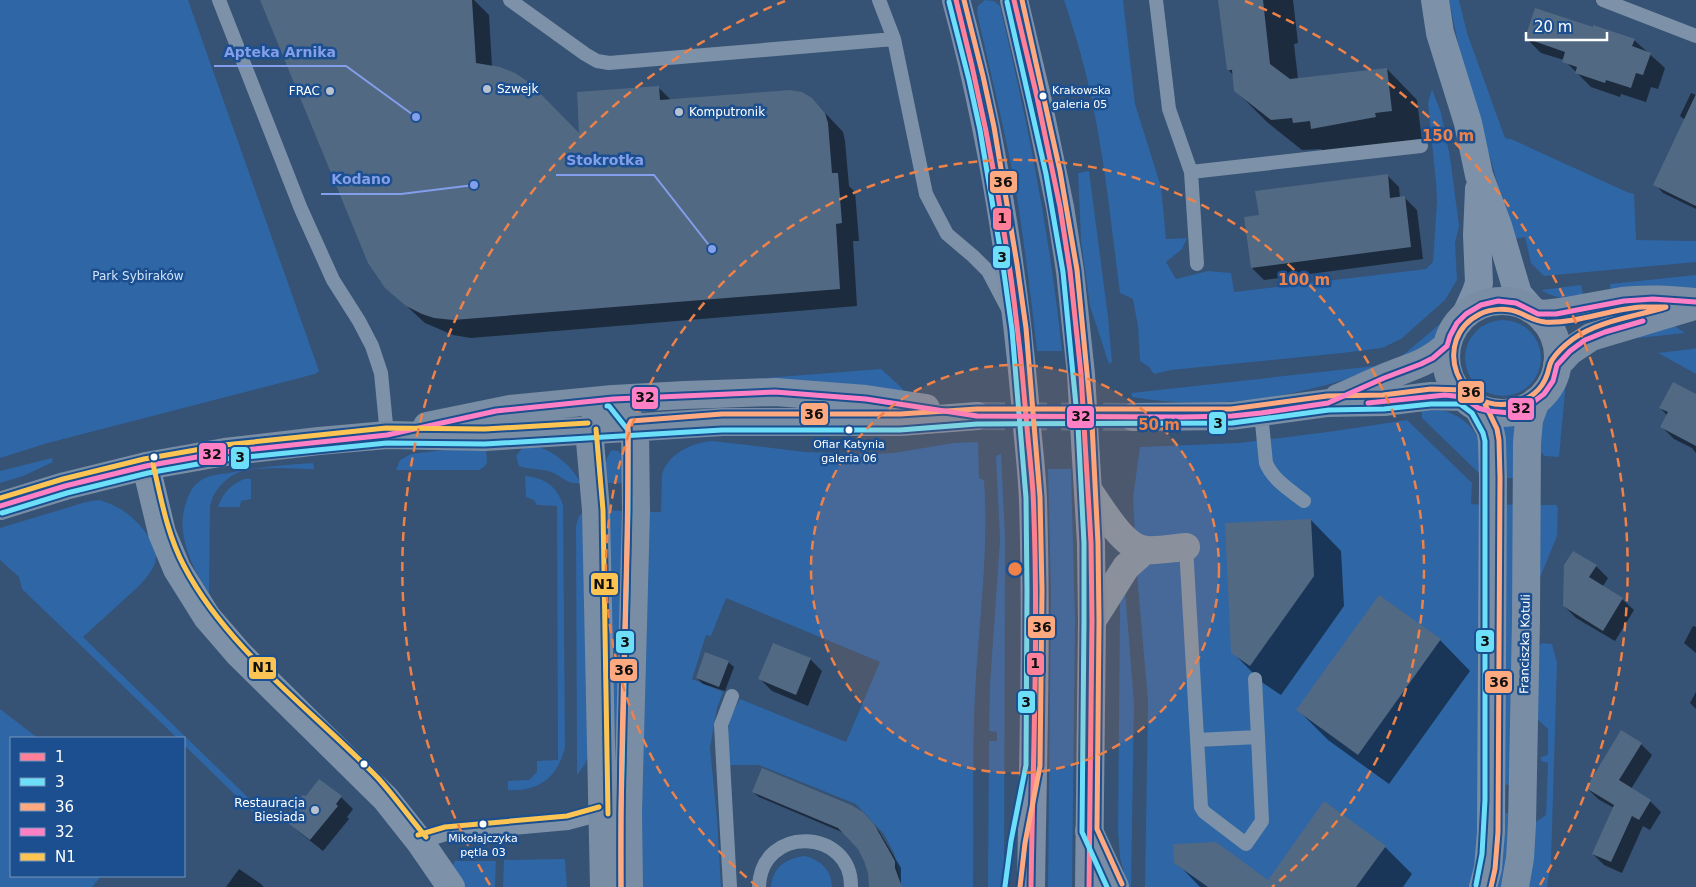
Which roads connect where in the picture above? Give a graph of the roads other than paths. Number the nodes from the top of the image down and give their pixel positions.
1 (219, 0) edge
2 (510, 0) edge
3 (879, 0) edge
4 (956, 0) edge
5 (1014, 0) edge
6 (1156, 0) edge
7 (1435, 0) edge
8 (1603, 0) edge
9 (1696, 36) edge
10 (894, 39) junction
11 (1421, 146) dead end
12 (1191, 172) junction
13 (1479, 175) junction
14 (1197, 264) dead end
15 (1696, 302) edge
16 (1696, 306) edge
17 (1534, 312) junction
18 (1466, 314) junction
19 (1019, 329) junction
20 (1447, 346) junction
21 (1557, 365) junction
22 (613, 399) junction
23 (1536, 401) junction
24 (1470, 402) junction
25 (1328, 403) junction
26 (1261, 413) junction
27 (1133, 417) tunnel mouth
28 (635, 427) junction
29 (589, 430) junction
30 (387, 435) junction
31 (146, 466) junction
32 (1088, 490) junction
33 (1304, 502) dead end
34 (0, 506) edge
35 (1186, 547) joint
36 (1145, 550) junction
37 (1092, 621) junction
38 (1255, 679) dead end
39 (732, 696) dead end
40 (1258, 737) junction
41 (1197, 740) junction
42 (1033, 766) junction
43 (1492, 800) junction
44 (1522, 801) junction
45 (601, 814) junction
46 (1089, 831) junction
47 (420, 842) junction
48 (447, 885) edge
49 (604, 887) edge
50 (628, 887) edge
51 (730, 887) edge
52 (759, 887) edge
53 (851, 887) edge
54 (1012, 887) edge
55 (1032, 887) edge
56 (1089, 887) edge
57 (1115, 887) edge
58 (1483, 887) edge
59 (1516, 887) edge

1 - 30 lane
2 - 10 lane
3 - 10 lane
4 - 19 main road
5 - 32 main road
6 - 12 lane
7 - 13 street
8 - 9 lane
10 - 19 lane
11 - 12 lane
12 - 14 lane
13 - 17 street
13 - 18 street
15 - 17 street
16 - 21 street
17 - 18 street
17 - 21 street
18 - 20 street
19 - 42 main road
20 - 24 street
20 - 25 street
21 - 23 street
22 - 28 street
22 - 28 street
22 - 29 street
22 - 30 street
23 - 24 street
23 - 44 street, Franciszka Kotuli
24 - 25 street
24 - 43 street
25 - 26 street
26 - 27 street
26 - 33 lane
28 - 29 street
28 - 50 street
29 - 30 street
29 - 45 street
30 - 31 street
31 - 34 street
31 - 47 street
32 - 36 street
32 - 37 main road
35 - 36 street
35 - 41 lane
36 - 37 street
37 - 46 main road
38 - 40 lane
39 - 51 lane
40 - 41 lane
40 - 41 lane
42 - 54 main road
42 - 55 main road
43 - 44 street
43 - 58 street
44 - 59 street, Franciszka Kotuli
45 - 47 lane
45 - 49 street
46 - 56 main road
46 - 57 street
47 - 48 street
52 - 53 lane

